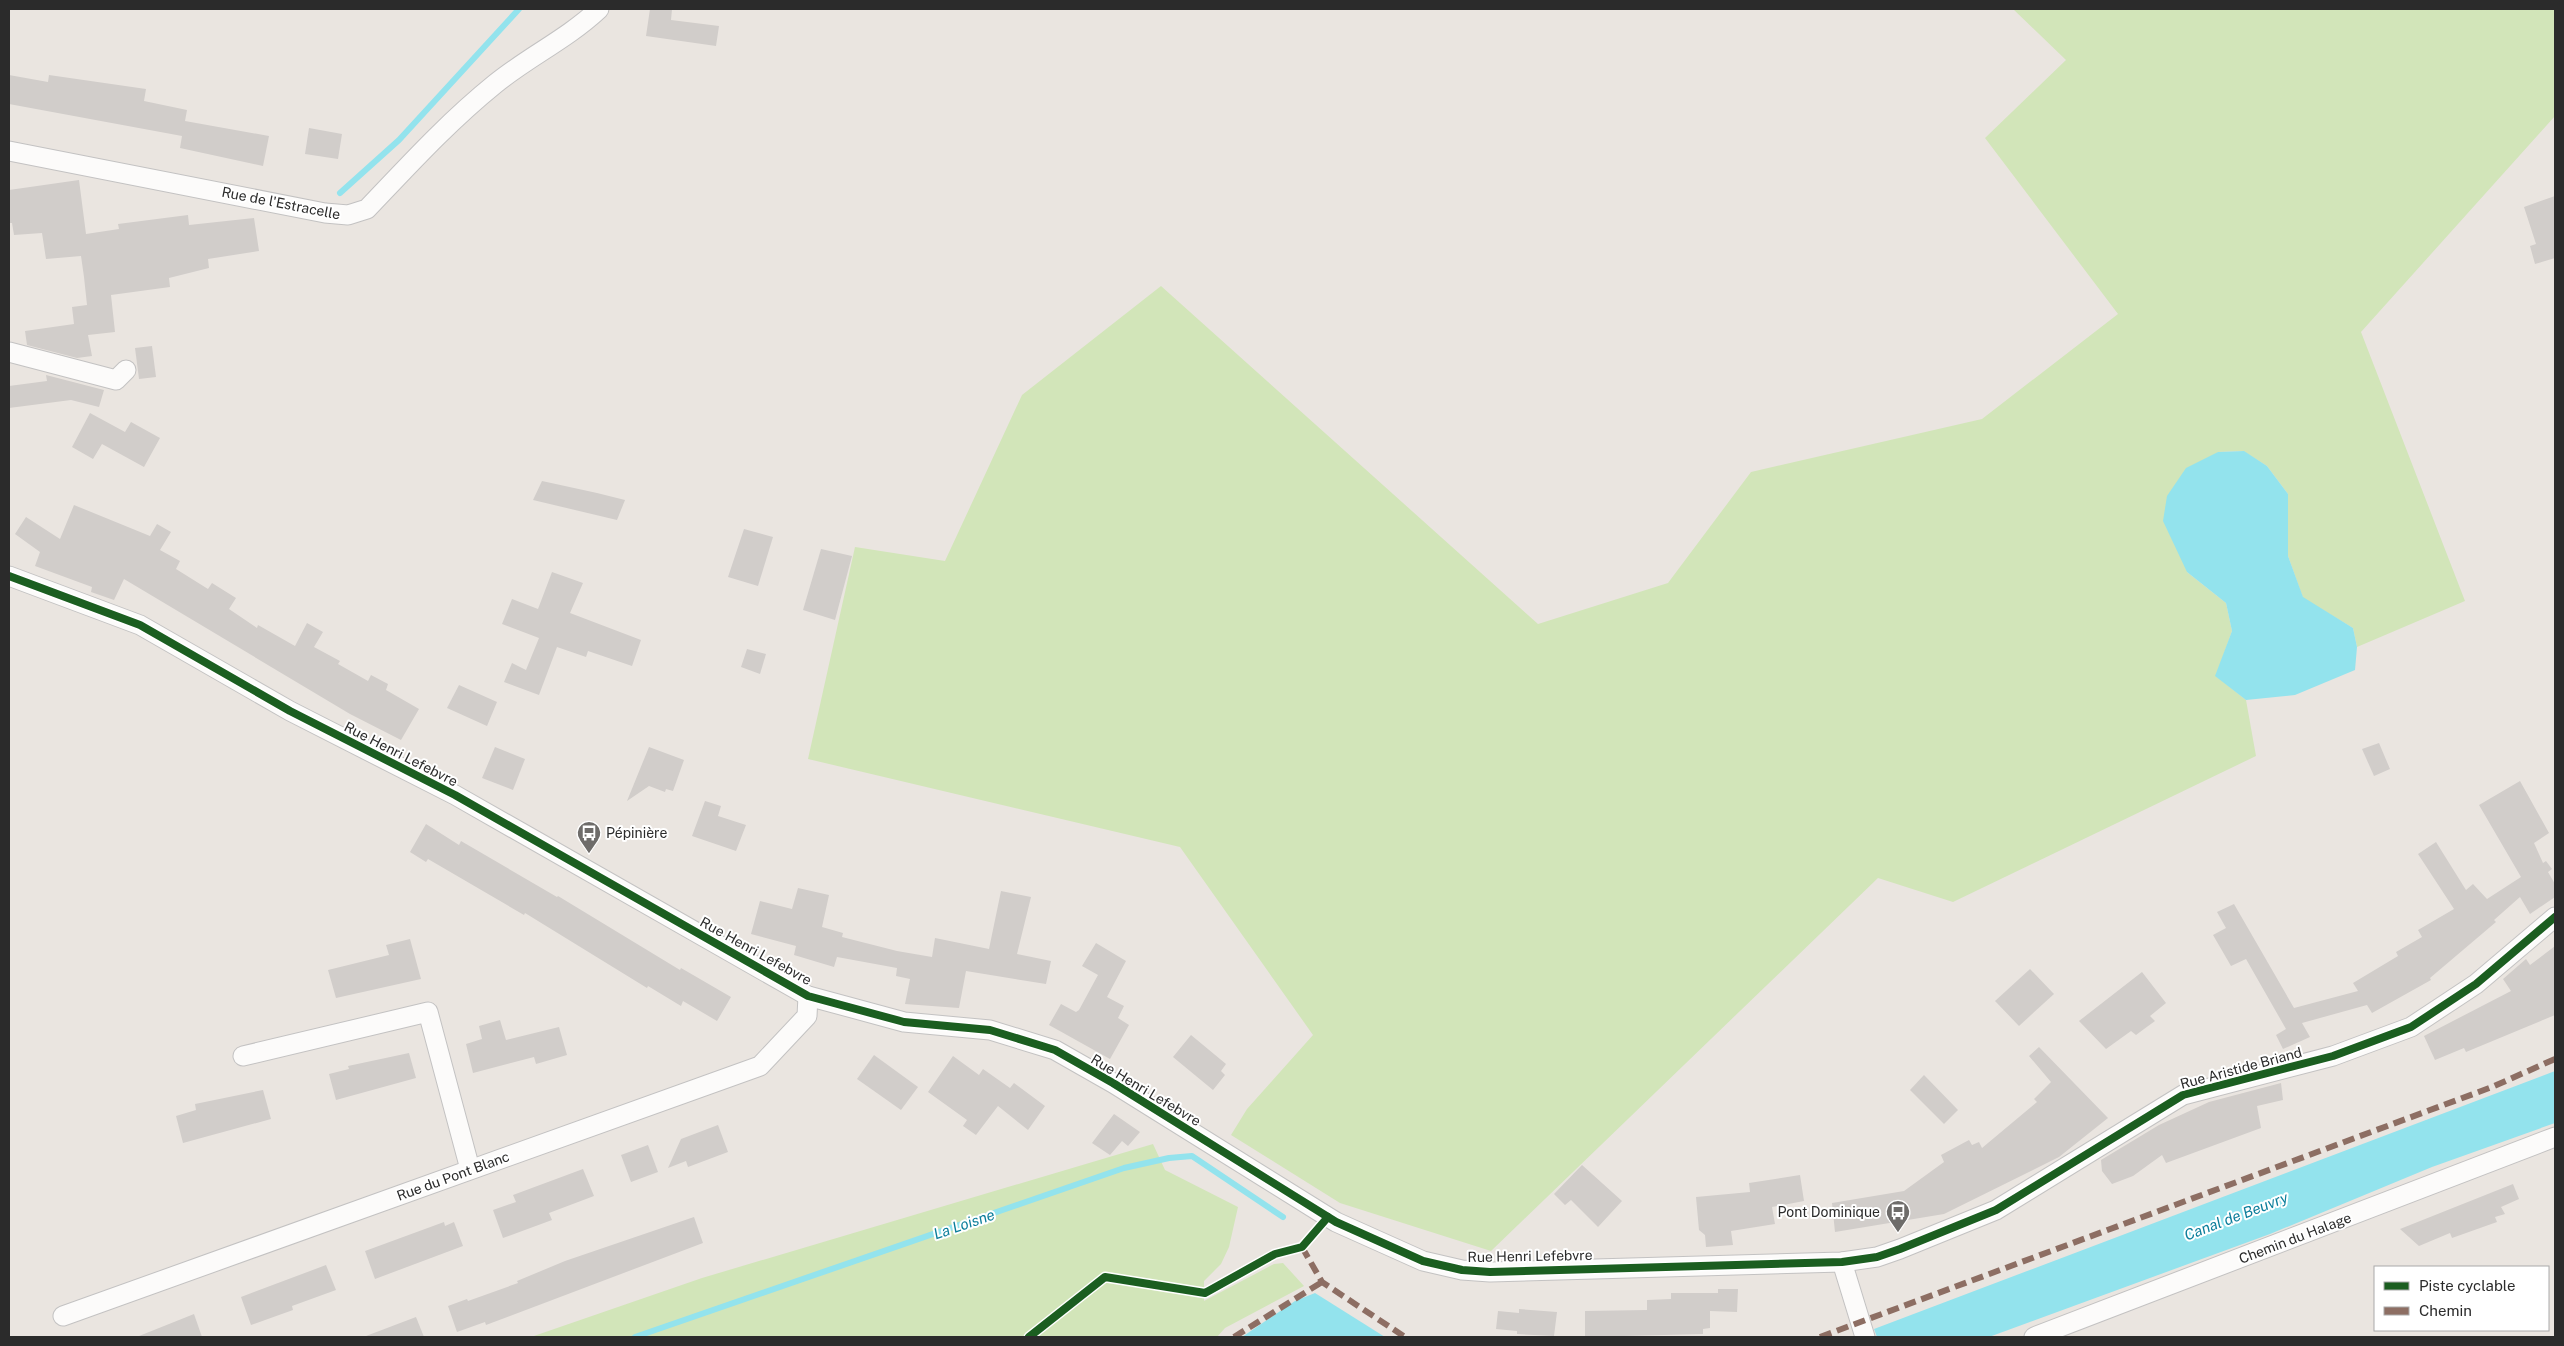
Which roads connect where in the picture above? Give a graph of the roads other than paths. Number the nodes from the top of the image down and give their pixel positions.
1 (599, 9) edge
2 (9, 151) edge
3 (9, 352) edge
4 (126, 370) dead end
5 (9, 576) edge
6 (2555, 917) edge
7 (808, 996) junction
8 (243, 1056) dead end
9 (2555, 1137) edge
10 (470, 1169) junction
11 (1842, 1262) junction
12 (63, 1316) dead end
13 (1865, 1337) edge
14 (2034, 1337) edge

1 - 2 street, Rue de l'Estracelle
3 - 4 street
5 - 7 street, Rue Henri Lefebvre
6 - 11 street, Rue Aristide Briand
7 - 10 street, Rue du Pont Blanc
7 - 11 street, Rue Henri Lefebvre
8 - 10 street
9 - 14 street, Chemin du Halage
10 - 12 street, Rue du Pont Blanc
11 - 13 street

